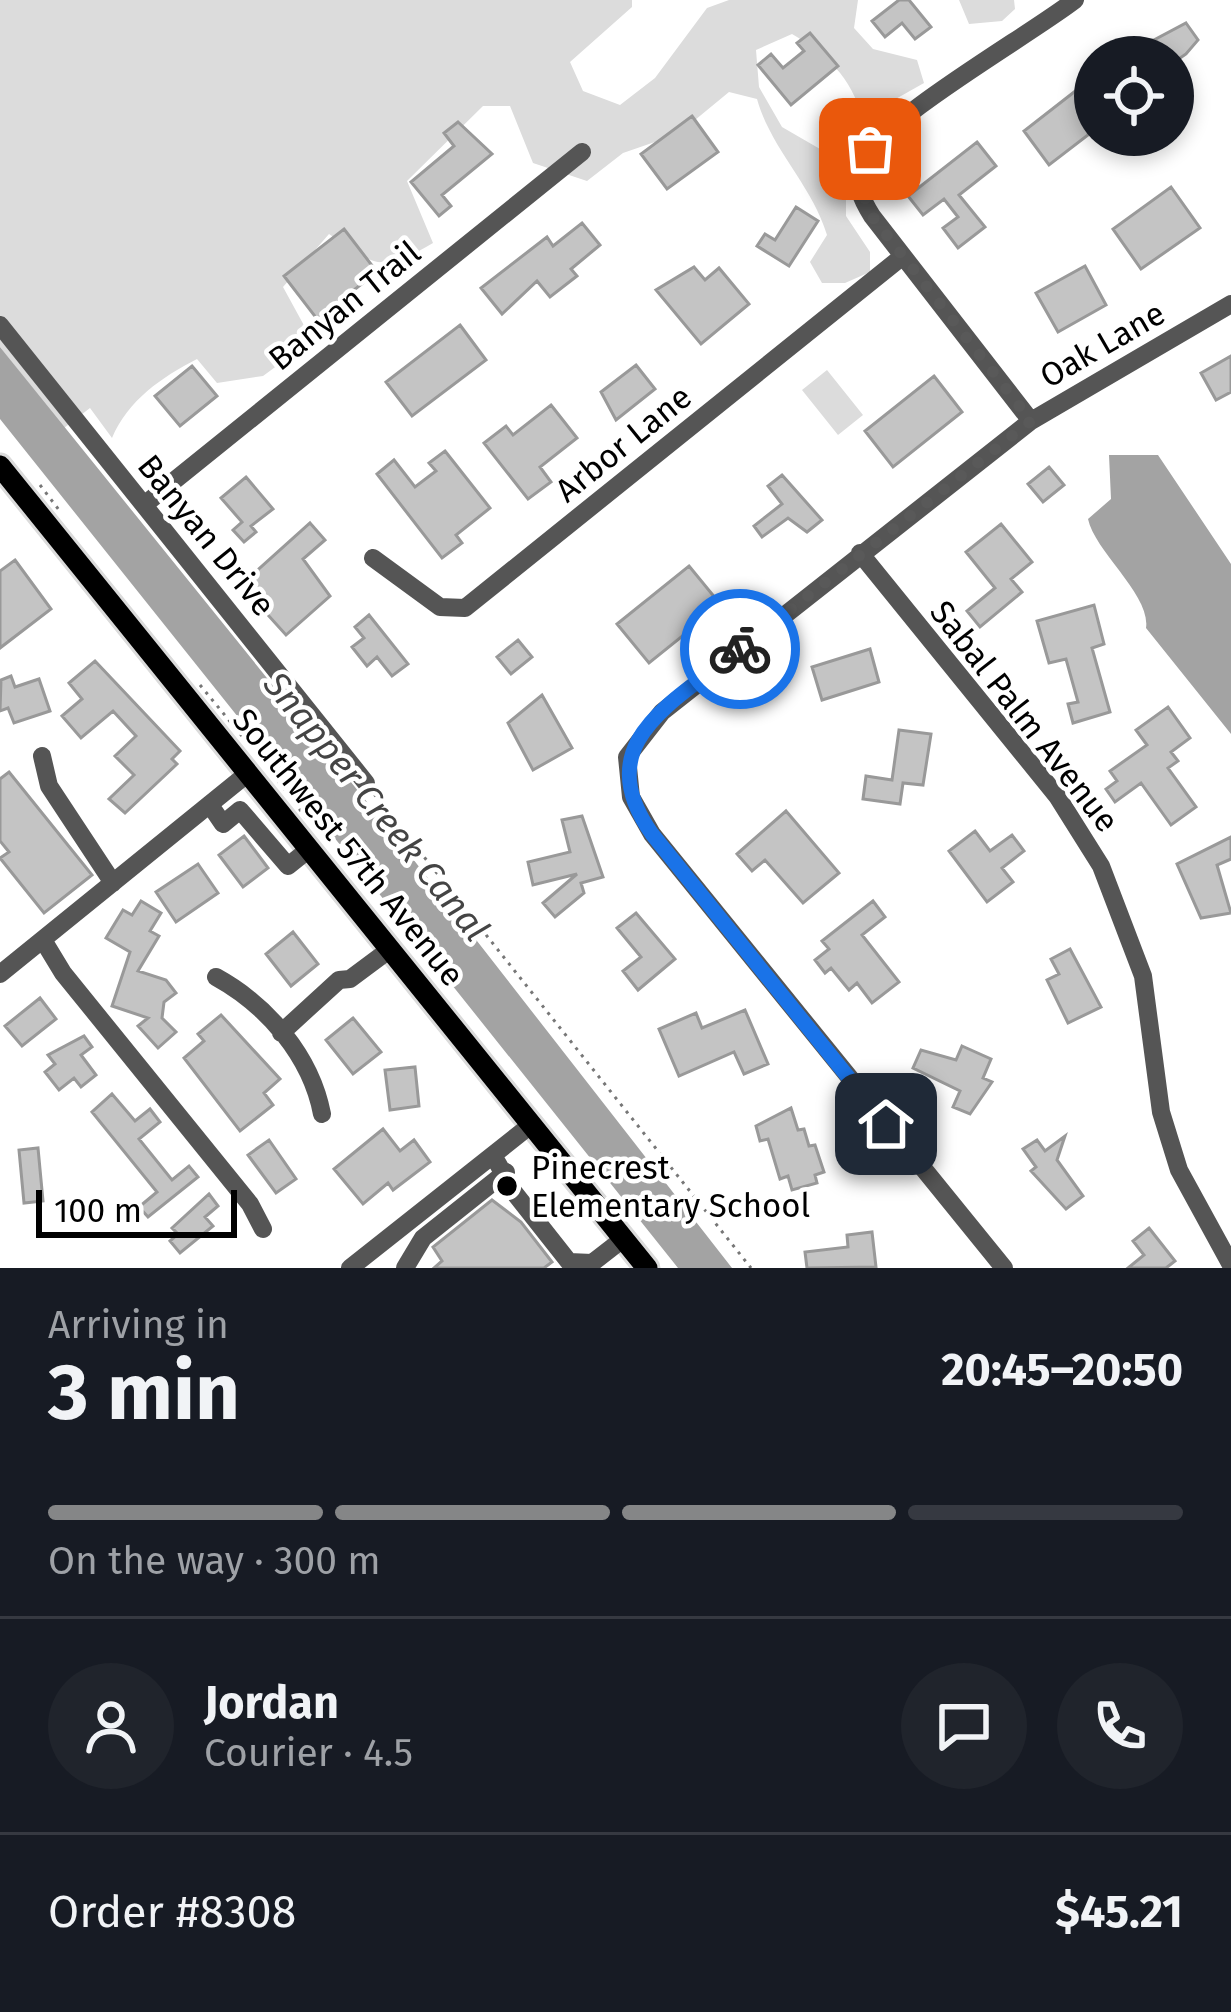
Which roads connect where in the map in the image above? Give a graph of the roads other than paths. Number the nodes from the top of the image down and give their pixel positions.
1 (1075, 0) edge
2 (582, 152) dead end
3 (903, 256) junction
4 (1231, 304) edge
5 (0, 326) edge
6 (1031, 421) junction
7 (0, 466) edge
8 (144, 505) junction
9 (860, 553) junction
10 (373, 558) dead end
11 (42, 756) dead end
12 (247, 774) junction
13 (366, 783) road end
14 (209, 805) junction
15 (308, 850) junction
16 (119, 878) junction
17 (38, 943) junction
18 (388, 950) junction
19 (0, 974) edge
20 (216, 977) dead end
21 (281, 1033) junction
22 (322, 1114) dead end
23 (532, 1124) junction
24 (493, 1155) junction
25 (506, 1172) junction
26 (444, 1193) junction
27 (457, 1211) junction
28 (263, 1229) dead end
29 (623, 1238) junction
30 (1231, 1265) edge
31 (350, 1268) edge
32 (405, 1268) edge
33 (647, 1268) edge
34 (1004, 1268) edge

1 - 3 street
2 - 8 street, Banyan Trail
3 - 6 street
3 - 10 street, Arbor Lane
4 - 6 street, Oak Lane
5 - 8 street, Banyan Drive
6 - 9 street, Oak Lane
7 - 12 main road, Southwest 57th Avenue
8 - 13 street, Banyan Drive
9 - 30 street, Sabal Palm Avenue
9 - 34 street, Oak Lane
11 - 16 street
12 - 14 street
12 - 15 main road, Southwest 57th Avenue
14 - 15 street
14 - 16 street
15 - 18 main road, Southwest 57th Avenue
16 - 17 street
17 - 19 street
17 - 28 street
18 - 21 street
18 - 23 main road, Southwest 57th Avenue
20 - 21 street
21 - 22 street
23 - 24 street
23 - 29 main road, Southwest 57th Avenue
24 - 25 street
24 - 26 street
25 - 27 street
25 - 29 street
26 - 27 street
26 - 31 street
27 - 32 street
29 - 33 main road, Southwest 57th Avenue

